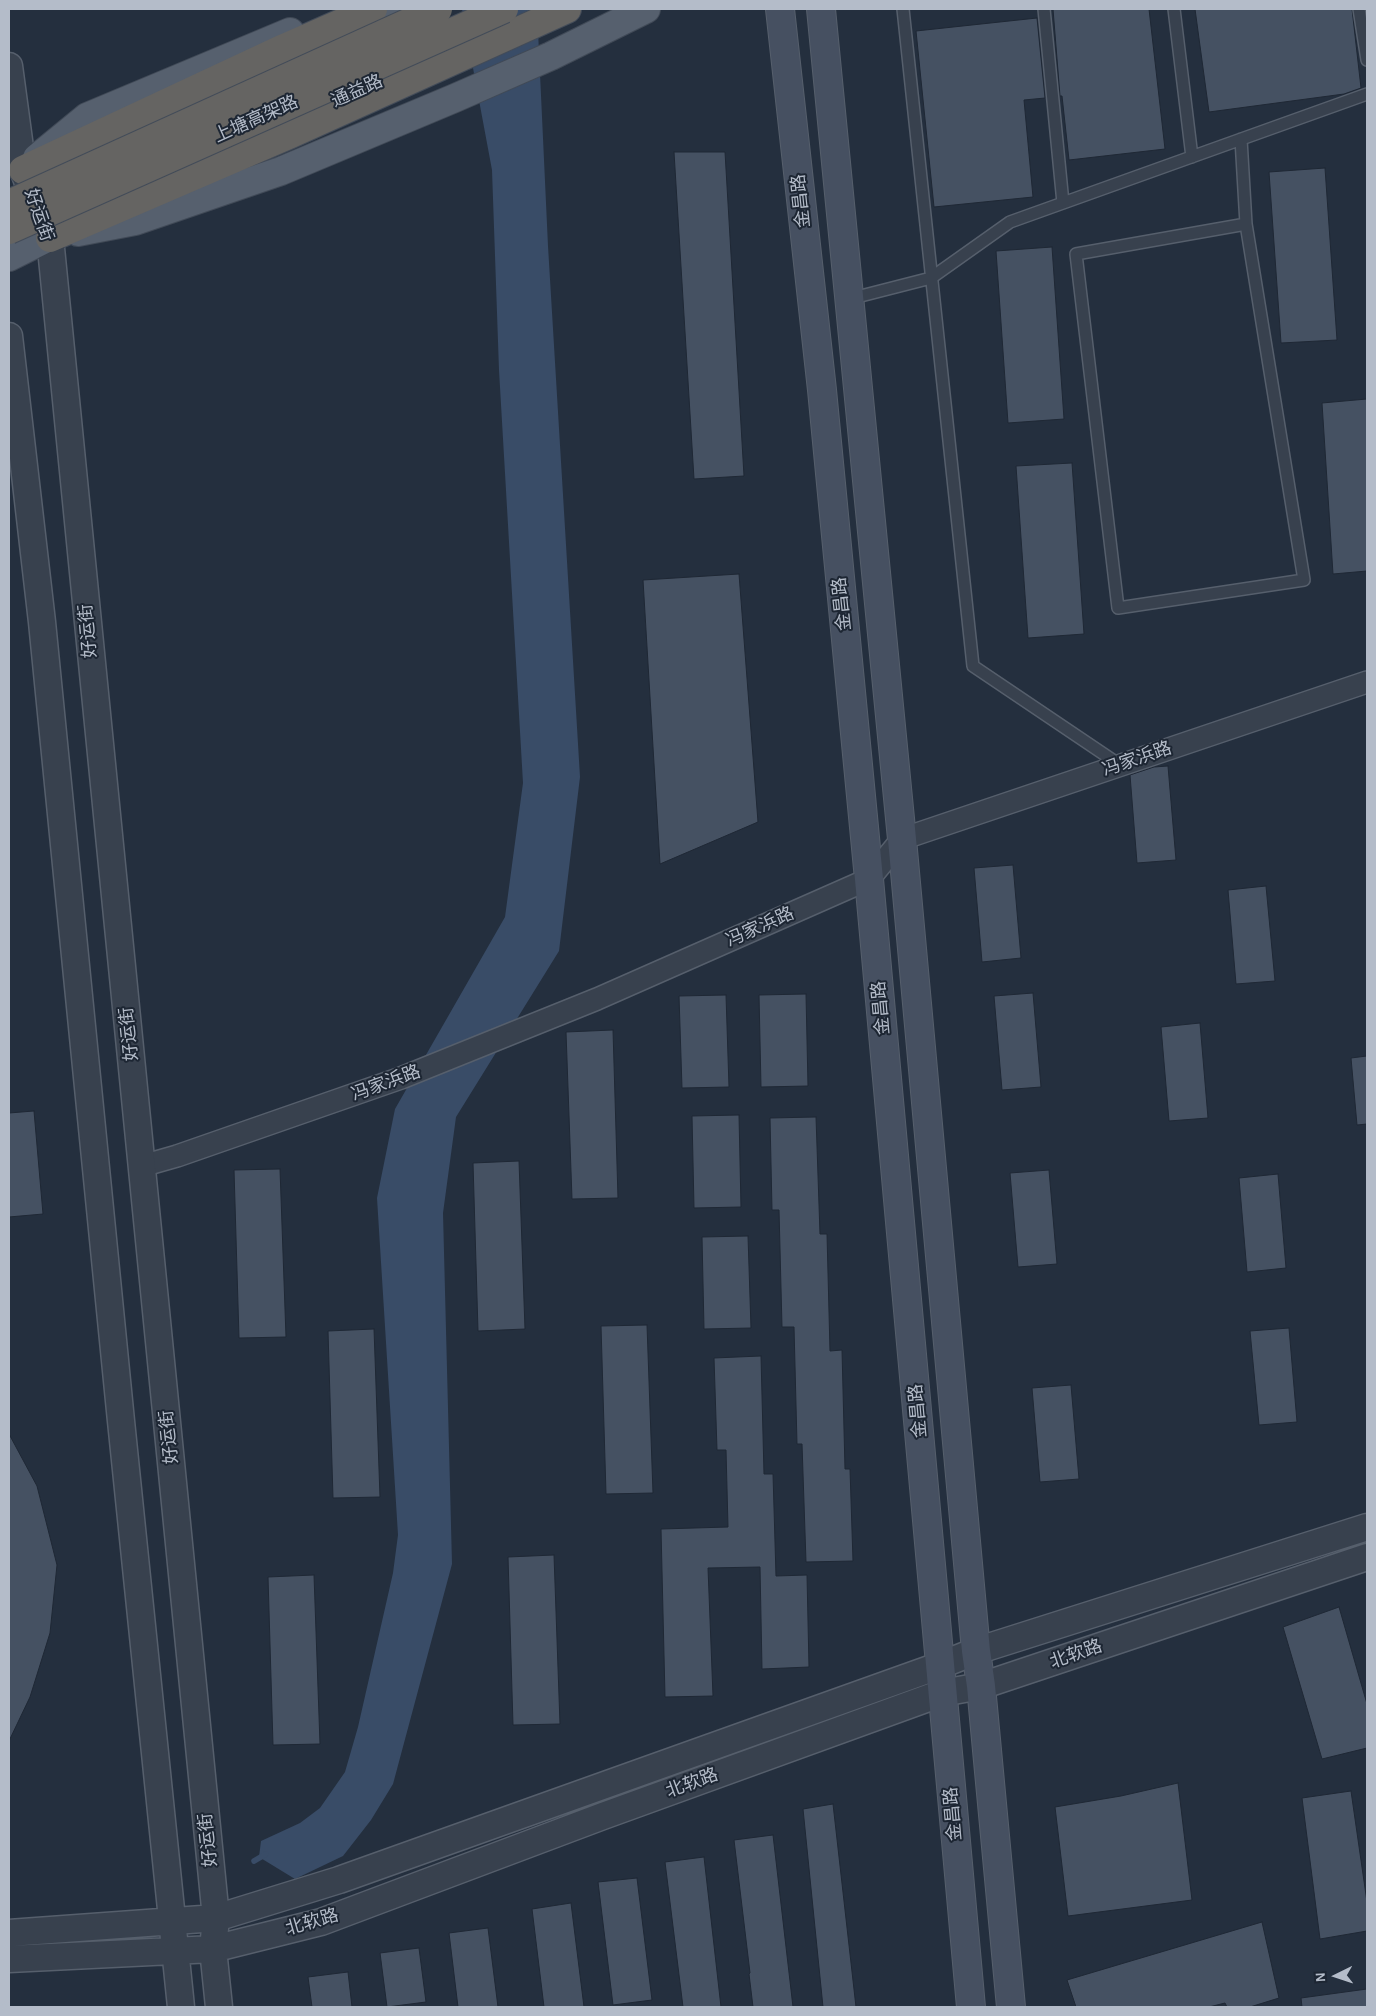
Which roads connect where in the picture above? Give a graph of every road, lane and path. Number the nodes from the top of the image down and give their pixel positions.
1 (344, 9) edge
2 (374, 9) edge
3 (402, 9) edge
4 (438, 9) edge
5 (504, 9) edge
6 (545, 9) edge
7 (567, 9) edge
8 (646, 9) edge
9 (780, 9) edge
10 (821, 9) edge
11 (903, 9) edge
12 (1044, 9) edge
13 (1174, 9) edge
14 (1360, 9) edge
15 (1367, 60) edge
16 (9, 66) edge
17 (1367, 94) edge
18 (1241, 139) junction
19 (1192, 157) junction
20 (16, 173) edge
21 (1063, 203) junction
22 (9, 204) edge
23 (1246, 224) junction
24 (9, 230) edge
25 (50, 238) junction
26 (9, 257) edge
27 (932, 278) junction
28 (849, 299) junction
29 (9, 336) edge
30 (1367, 682) edge
31 (1120, 765) junction
32 (902, 839) junction
33 (869, 879) junction
34 (142, 1166) junction
35 (1367, 1527) edge
36 (1367, 1557) edge
37 (976, 1651) junction
38 (941, 1666) junction
39 (982, 1686) junction
40 (942, 1693) junction
41 (216, 1918) junction
42 (173, 1921) junction
43 (9, 1933) edge
44 (214, 1948) junction
45 (176, 1950) junction
46 (9, 1959) edge
47 (181, 2007) edge
48 (219, 2007) edge
49 (971, 2007) edge
50 (1011, 2007) edge

1 - 20 main road
2 - 20 highway
3 - 20 main road
4 - 22 highway, 上塘高架路, bridge
5 - 24 highway, 上塘高架路, bridge
6 - 25 main road, 通益路
7 - 25 highway
8 - 25 main road
9 - 33 main road, 金昌路
10 - 28 main road, 金昌路
11 - 27 lane
12 - 21 lane
13 - 19 lane
14 - 15 lane
16 - 20 street, 好运街
17 - 18 lane
18 - 19 lane
18 - 23 lane
19 - 21 lane
20 - 25 street, 好运街
21 - 27 lane
23 - 23 lane
25 - 26 main road, 通益路
25 - 34 street, 好运街
27 - 28 lane
27 - 31 lane
28 - 32 main road, 金昌路
29 - 42 street
30 - 31 street, 冯家浜路
31 - 32 street, 冯家浜路
32 - 33 street, 冯家浜路
32 - 37 main road, 金昌路
33 - 34 street, 冯家浜路
33 - 38 main road, 金昌路
34 - 41 street, 好运街
35 - 37 street, 北软路
36 - 39 street, 北软路
37 - 38 street, 北软路
37 - 39 main road, 金昌路
38 - 40 main road, 金昌路
38 - 41 street, 北软路
39 - 40 street, 北软路
39 - 50 main road, 金昌路
40 - 44 street, 北软路
40 - 49 main road, 金昌路
41 - 42 street, 北软路
41 - 44 street, 好运街
42 - 43 street, 北软路
42 - 45 street
44 - 45 street, 北软路
44 - 48 street, 好运街
45 - 46 street, 北软路
45 - 47 street

